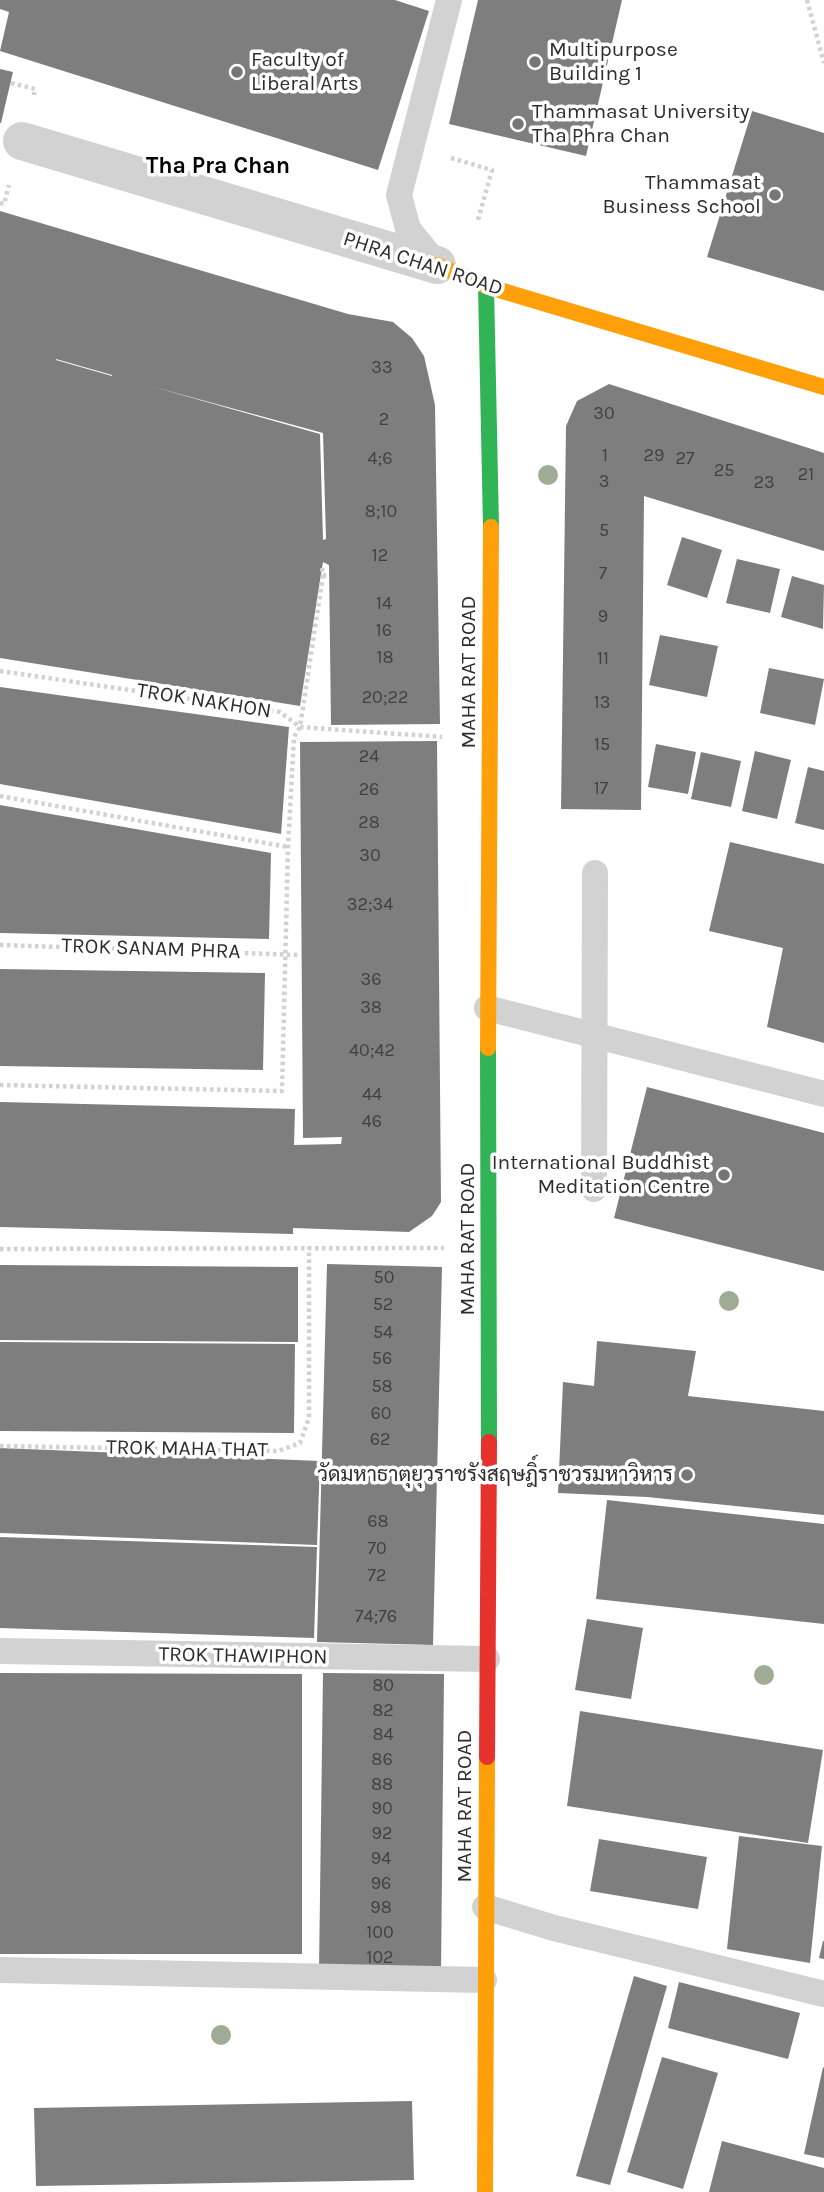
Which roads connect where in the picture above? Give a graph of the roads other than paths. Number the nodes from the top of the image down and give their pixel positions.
1 (449, 0) edge
2 (22, 141) dead end
3 (437, 265) junction
4 (486, 286) junction
5 (824, 387) edge
6 (595, 873) dead end
7 (487, 1008) junction
8 (595, 1035) junction
9 (824, 1094) edge
10 (594, 1189) dead end
11 (0, 1651) edge
12 (487, 1659) junction
13 (485, 1907) junction
14 (0, 1970) edge
15 (484, 1980) junction
16 (824, 1994) edge
17 (485, 2192) edge

1 - 3 lane
2 - 3 street, PHRA CHAN ROAD
3 - 4 street, PHRA CHAN ROAD
4 - 5 street, PHRA CHAN ROAD
4 - 7 street, MAHA RAT ROAD
6 - 8 lane
7 - 8 lane
7 - 12 street, MAHA RAT ROAD
8 - 9 lane
8 - 10 lane
11 - 12 lane, TROK THAWIPHON
12 - 13 street, MAHA RAT ROAD
13 - 15 street, MAHA RAT ROAD
13 - 16 lane
14 - 15 lane
15 - 17 street, MAHA RAT ROAD

